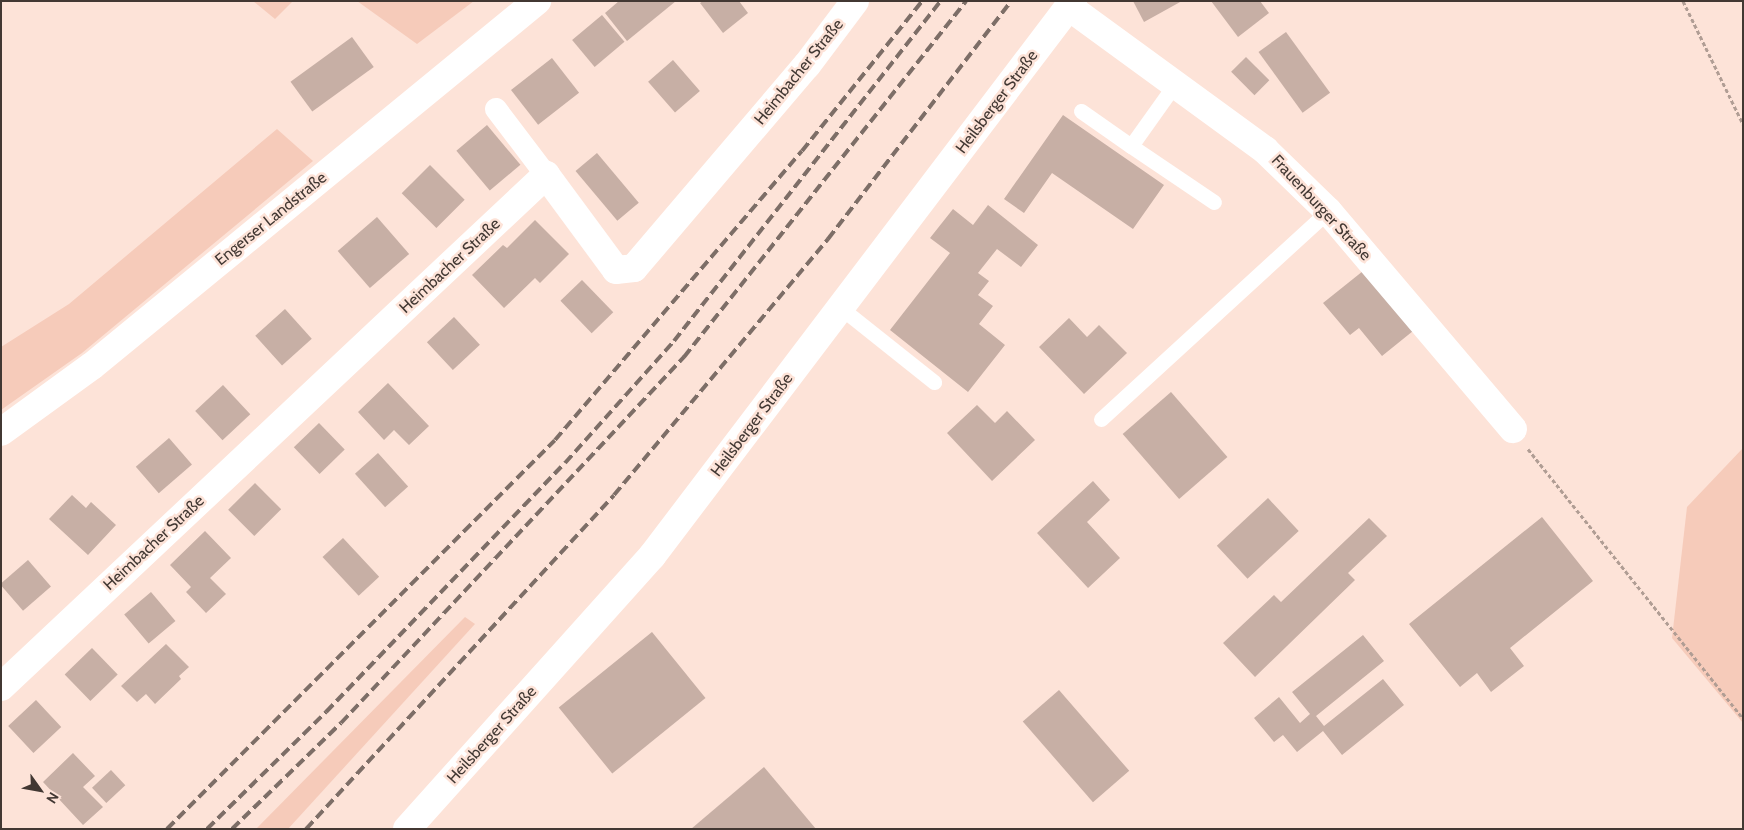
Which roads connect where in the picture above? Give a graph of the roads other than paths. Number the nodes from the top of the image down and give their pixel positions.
1 (537, 1) edge
2 (855, 1) edge
3 (1071, 4) edge
4 (1175, 84) junction
5 (496, 109) dead end
6 (1081, 111) dead end
7 (1131, 146) junction
8 (546, 175) junction
9 (1214, 202) dead end
10 (1328, 212) junction
11 (841, 308) junction
12 (934, 382) dead end
13 (1101, 419) dead end
14 (1513, 429) road end
15 (1, 432) edge
16 (1, 687) edge
17 (408, 829) edge

1 - 15 street, Engerser Landstraße
2 - 8 street, Heimbacher Straße
3 - 4 street, Frauenburger Straße
3 - 11 street, Heilsberger Straße
4 - 7 lane
4 - 10 street, Frauenburger Straße
5 - 8 street
6 - 7 lane
7 - 9 lane
8 - 16 street, Heimbacher Straße
10 - 13 lane
10 - 14 street, Frauenburger Straße
11 - 12 lane
11 - 17 street, Heilsberger Straße

